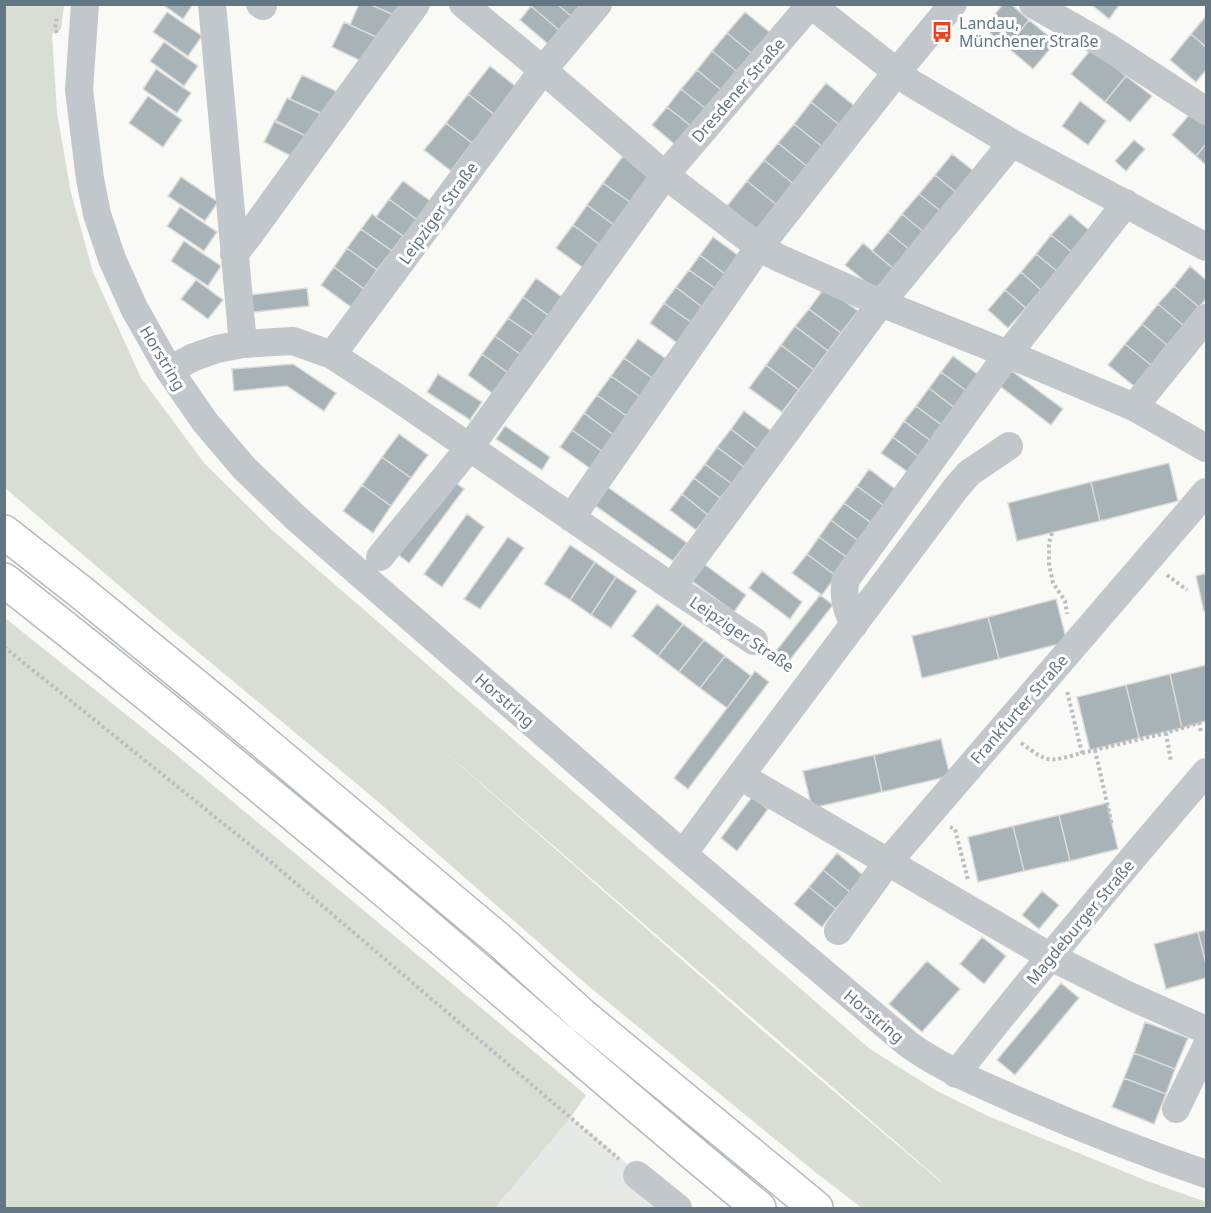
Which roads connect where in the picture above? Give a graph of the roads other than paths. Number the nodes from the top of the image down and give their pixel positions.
1 (86, 4) edge
2 (212, 4) edge
3 (416, 4) edge
4 (463, 4) edge
5 (598, 4) edge
6 (953, 4) edge
7 (1033, 4) edge
8 (810, 5) edge
9 (543, 70) junction
10 (896, 73) junction
11 (1206, 111) edge
12 (1012, 143) junction
13 (665, 174) junction
14 (1126, 203) junction
15 (759, 247) junction
16 (1206, 247) edge
17 (234, 254) junction
18 (881, 303) junction
19 (1206, 318) edge
20 (243, 344) junction
21 (1008, 354) junction
22 (332, 355) junction
23 (169, 370) junction
24 (1134, 407) junction
25 (1009, 446) dead end
26 (469, 448) junction
27 (1206, 448) edge
28 (1206, 492) edge
29 (571, 518) junction
30 (4, 532) edge
31 (380, 557) dead end
32 (4, 580) edge
33 (672, 587) junction
34 (854, 625) junction
35 (754, 641) road end
36 (1206, 772) edge
37 (740, 776) junction
38 (683, 854) junction
39 (887, 863) junction
40 (838, 931) dead end
41 (1051, 957) junction
42 (1206, 1030) edge
43 (1206, 1047) edge
44 (956, 1074) junction
45 (1176, 1109) dead end
46 (1206, 1174) edge
47 (637, 1175) road end
48 (678, 1209) edge
49 (759, 1209) edge
50 (816, 1209) edge

1 - 23 street, Horstring
2 - 17 street
3 - 17 street
4 - 9 street
5 - 9 street
6 - 10 street
7 - 11 street
8 - 10 street, Dresdener Straße
8 - 13 street, Dresdener Straße
9 - 13 street
9 - 22 street, Leipziger Straße
10 - 12 street, Dresdener Straße
10 - 15 street
12 - 14 street, Dresdener Straße
12 - 18 street
13 - 15 street
13 - 26 street
14 - 16 street, Dresdener Straße
14 - 21 street
15 - 18 street
15 - 29 street
17 - 20 street
18 - 21 street
18 - 33 street, Leipziger Straße
19 - 24 street
20 - 22 street, Leipziger Straße
20 - 23 street, Leipziger Straße
21 - 24 street
21 - 34 street
22 - 26 street, Leipziger Straße
23 - 38 street, Horstring
24 - 27 street
25 - 34 street
26 - 29 street, Leipziger Straße
26 - 31 street
28 - 39 street, Frankfurter Straße
29 - 33 street, Leipziger Straße
30 - 50 highway
32 - 49 highway
33 - 35 street, Leipziger Straße
34 - 37 street
36 - 41 street, Magdeburger Straße
37 - 38 street
37 - 39 street
38 - 44 street, Horstring
39 - 40 street, Frankfurter Straße
39 - 41 street
41 - 42 street
41 - 44 street, Magdeburger Straße
43 - 45 street
44 - 46 street, Horstring
47 - 48 street

